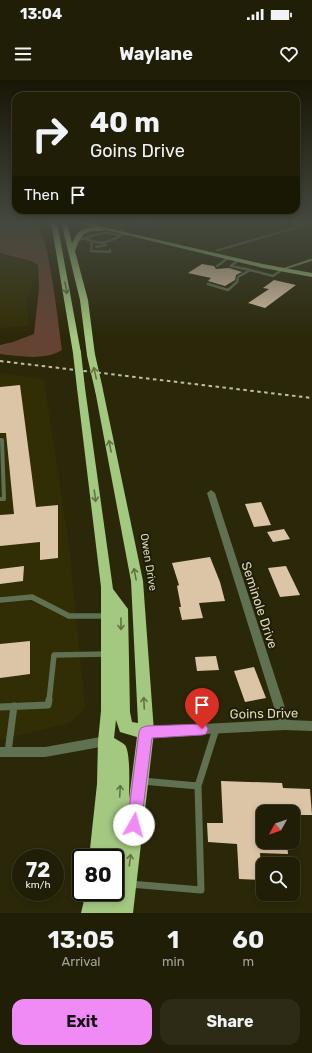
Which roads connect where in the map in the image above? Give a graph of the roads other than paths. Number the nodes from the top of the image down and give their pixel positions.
1 (61, 261) edge
2 (73, 261) edge
3 (224, 261) edge
4 (237, 261) edge
5 (242, 261) edge
6 (264, 261) edge
7 (309, 261) edge
8 (217, 266) dead end
9 (263, 266) junction
10 (283, 269) junction
11 (250, 270) junction
12 (255, 272) junction
13 (312, 275) edge
14 (208, 284) dead end
15 (0, 440) edge
16 (211, 493) dead end
17 (0, 499) edge
18 (107, 590) junction
19 (0, 600) edge
20 (108, 616) junction
21 (108, 654) junction
22 (0, 706) edge
23 (14, 706) junction
24 (285, 726) junction
25 (312, 726) edge
26 (216, 729) junction
27 (146, 732) junction
28 (106, 741) junction
29 (4, 752) edge
30 (140, 781) junction
31 (198, 786) junction
32 (99, 849) edge
33 (115, 849) edge
34 (127, 884) junction
35 (93, 901) edge
36 (108, 901) edge
37 (91, 913) edge
38 (107, 913) edge
39 (123, 913) edge

1 -> 18 highway, bridge
27 -> 2 highway, Owen Drive, bridge
3 - 8 lane
4 - 11 lane
5 - 9 main road
6 - 10 main road
7 - 10 main road
9 - 10 main road
9 - 12 lane
10 - 12 lane
10 - 13 main road
11 - 12 lane
11 - 14 lane
15 - 17 lane
16 - 24 street, Seminole Drive
18 - 20 highway
18 -> 27 highway
19 - 20 lane
20 - 21 highway
21 - 23 lane
21 - 28 highway
22 - 23 lane
23 - 29 lane
24 - 25 street, Goins Drive
24 - 26 street, Goins Drive
26 - 27 street, Goins Drive
26 - 31 lane
27 - 30 highway, Owen Drive
28 - 29 street
28 - 32 highway
33 -> 28 highway
30 - 31 lane
34 -> 30 highway, Owen Drive
31 - 34 lane
34 - 39 highway, Owen Drive
35 - 37 highway
36 - 38 highway

